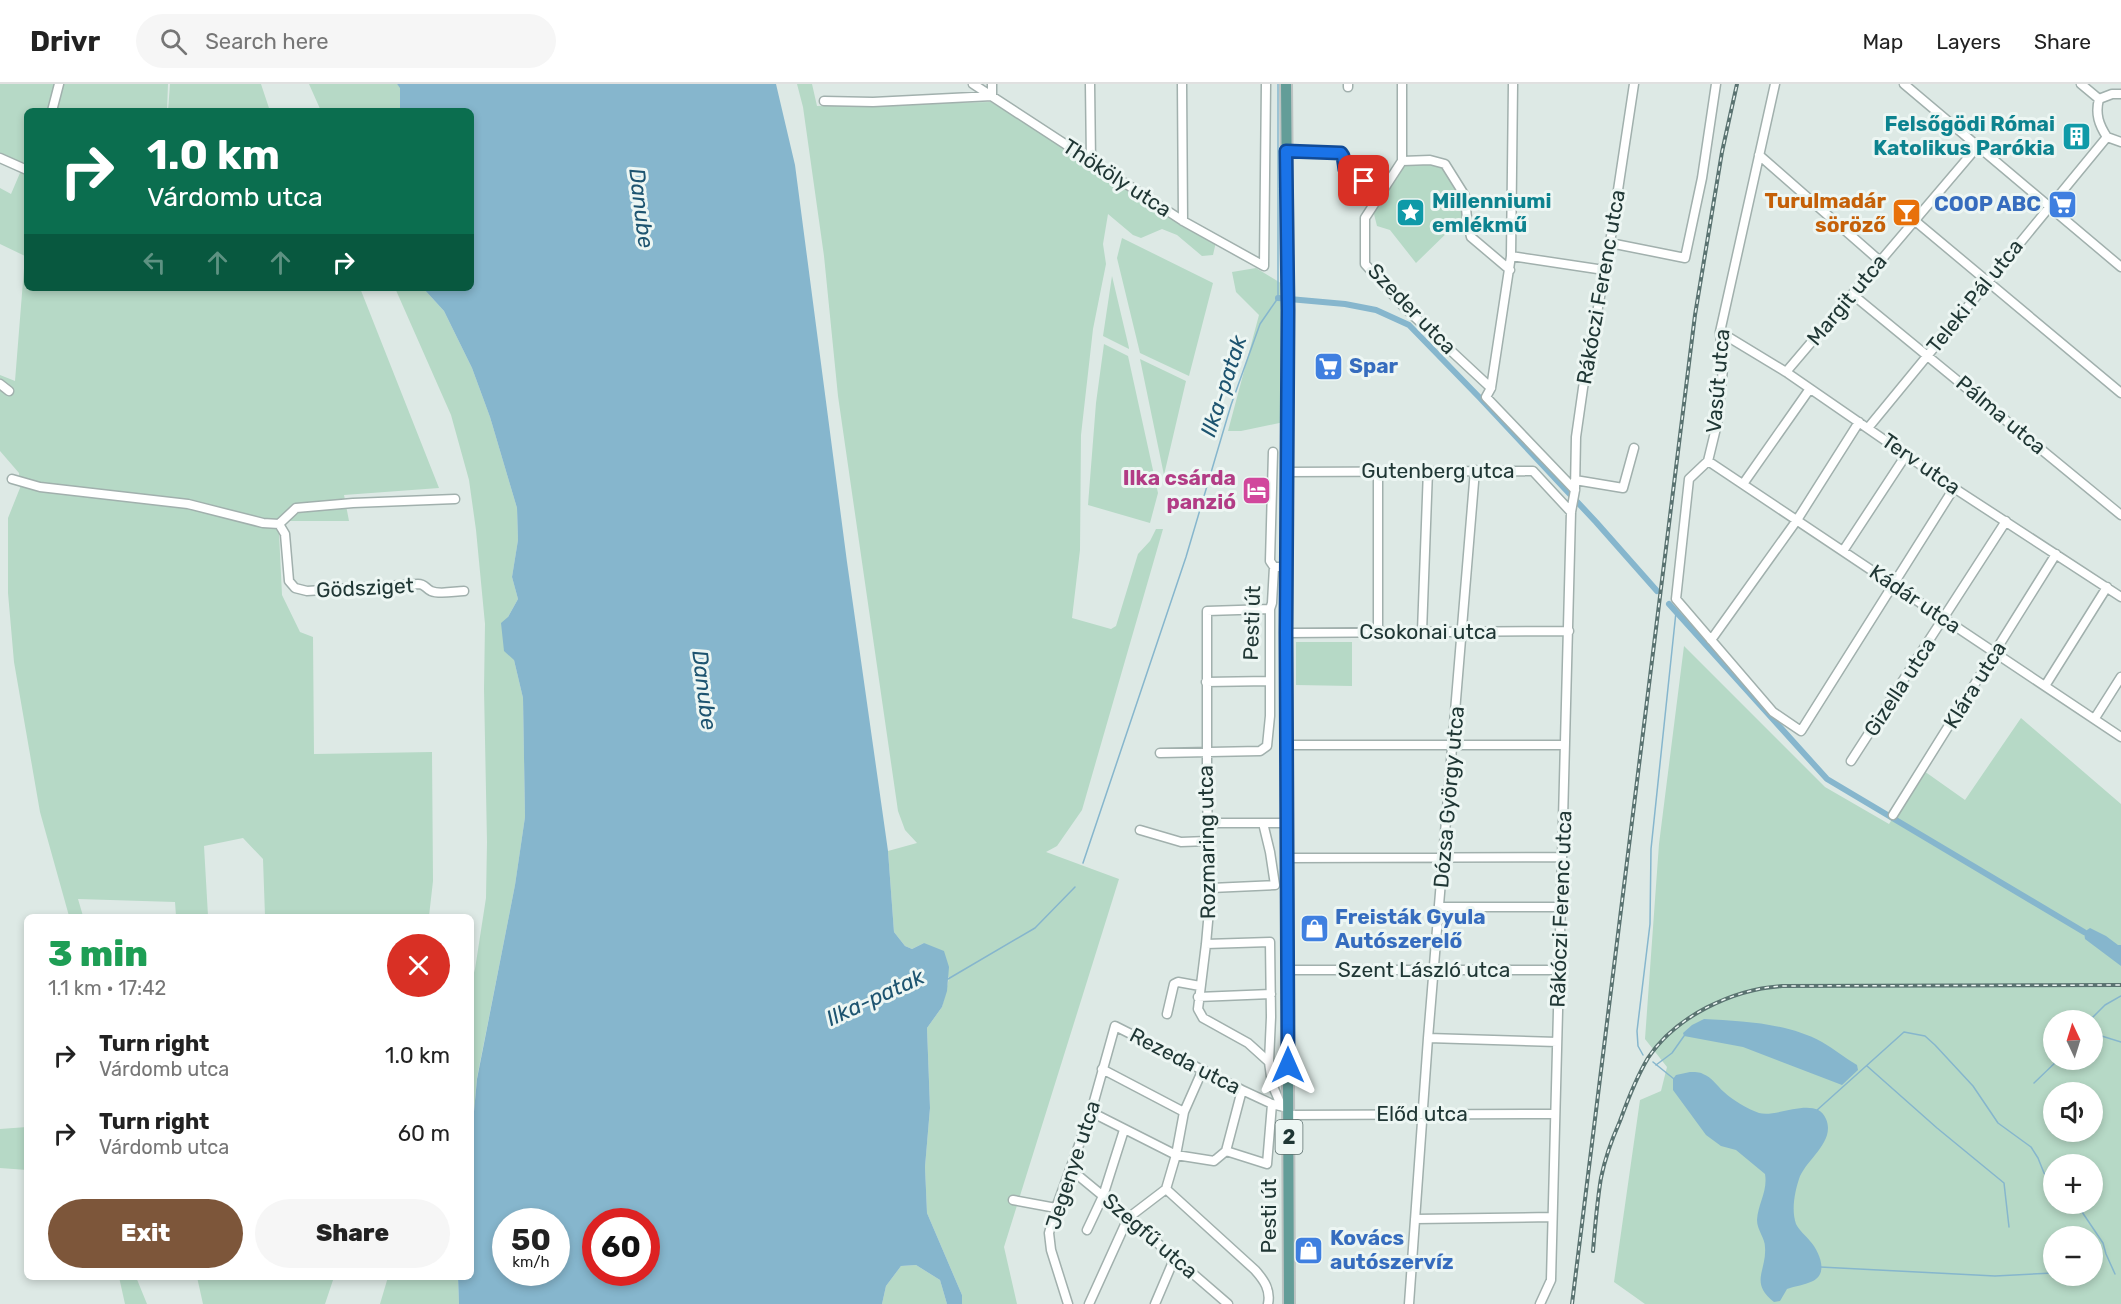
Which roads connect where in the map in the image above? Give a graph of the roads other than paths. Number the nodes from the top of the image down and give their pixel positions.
1 (58, 84) edge
2 (974, 84) edge
3 (992, 84) edge
4 (1090, 84) edge
5 (1182, 84) edge
6 (1266, 84) edge
7 (1286, 84) edge
8 (1402, 84) edge
9 (1513, 84) edge
10 (1634, 84) edge
11 (1716, 84) edge
12 (1775, 84) edge
13 (1904, 84) edge
14 (2080, 84) edge
15 (2121, 94) edge
16 (992, 96) junction
17 (2099, 99) junction
18 (824, 101) dead end
19 (53, 108) edge
20 (2107, 137) junction
21 (2121, 142) edge
22 (1978, 146) junction
23 (1286, 151) junction
24 (1758, 155) junction
25 (0, 158) edge
26 (1091, 161) junction
27 (1402, 161) junction
28 (24, 169) edge
29 (1382, 191) junction
30 (2049, 206) junction
31 (1914, 220) junction
32 (1183, 221) junction
33 (1610, 243) junction
34 (1512, 256) junction
35 (1880, 261) junction
36 (2121, 267) edge
37 (1510, 270) junction
38 (1604, 270) junction
39 (1989, 282) junction
40 (1852, 294) junction
41 (1720, 332) junction
42 (1928, 354) junction
43 (1786, 372) junction
44 (0, 384) edge
45 (1491, 388) junction
46 (1809, 390) junction
47 (9, 391) dead end
48 (2121, 393) edge
49 (1859, 422) junction
50 (1868, 428) junction
51 (1634, 448) dead end
52 (1273, 452) dead end
53 (1906, 455) junction
54 (1708, 461) junction
55 (1428, 470) junction
56 (1475, 470) junction
57 (1378, 471) junction
58 (1287, 472) junction
59 (12, 479) dead end
60 (1575, 480) junction
61 (1743, 484) junction
62 (1954, 488) junction
63 (1575, 490) junction
64 (455, 499) dead end
65 (1571, 512) junction
66 (2121, 515) edge
67 (1797, 520) junction
68 (2006, 521) junction
69 (279, 524) junction
70 (1843, 551) junction
71 (2056, 554) junction
72 (1274, 567) junction
73 (1287, 567) junction
74 (1894, 585) junction
75 (2107, 587) junction
76 (464, 591) dead end
77 (2121, 597) edge
78 (1270, 609) junction
79 (1944, 619) junction
80 (1463, 631) junction
81 (1569, 631) junction
82 (1378, 632) junction
83 (1422, 632) junction
84 (1286, 633) junction
85 (1711, 640) junction
86 (1995, 652) junction
87 (2121, 677) edge
88 (1269, 681) junction
89 (1206, 682) junction
90 (2045, 686) junction
91 (2095, 718) junction
92 (2121, 737) edge
93 (1287, 745) junction
94 (1453, 745) junction
95 (1565, 745) junction
96 (1160, 753) dead end
97 (1206, 753) junction
98 (1851, 761) dead end
99 (1893, 815) dead end
100 (1207, 823) junction
101 (1263, 823) junction
102 (1287, 823) junction
103 (1140, 830) dead end
104 (1208, 841) junction
105 (1444, 857) junction
106 (1562, 857) junction
107 (1288, 858) junction
108 (1211, 888) junction
109 (1440, 907) junction
110 (1561, 907) junction
111 (1206, 944) junction
112 (1288, 970) junction
113 (1435, 970) junction
114 (1560, 970) junction
115 (1200, 986) junction
116 (1271, 994) junction
117 (1198, 997) junction
118 (1167, 1014) dead end
119 (1115, 1026) joint
120 (1428, 1038) junction
121 (1557, 1042) junction
122 (1269, 1062) junction
123 (1102, 1069) junction
124 (1203, 1069) junction
125 (1242, 1090) junction
126 (1283, 1108) junction
127 (1091, 1112) junction
128 (1184, 1112) junction
129 (1423, 1114) junction
130 (1554, 1114) junction
131 (1124, 1130) junction
132 (1226, 1151) junction
133 (1176, 1155) junction
134 (1069, 1173) junction
135 (1166, 1189) junction
136 (1103, 1196) junction
137 (1013, 1200) dead end
138 (1056, 1208) junction
139 (1552, 1217) junction
140 (1128, 1218) junction
141 (1415, 1220) junction
142 (1087, 1230) dead end
143 (1175, 1257) junction
144 (1223, 1302) edge
145 (1068, 1304) edge
146 (1089, 1304) edge
147 (1155, 1304) edge
148 (1268, 1304) edge
149 (1289, 1304) edge
150 (1409, 1304) edge
151 (1540, 1304) edge

1 - 19 street
2 - 16 street, Thököly utca
3 - 16 street
4 - 26 street
5 - 32 street
6 - 32 street, Thököly utca
7 - 23 main road, Pesti út / 2
8 - 27 street
9 - 34 street
10 - 33 street, Rákóczi Ferenc utca
11 - 33 street
12 - 24 street, Vasút utca
13 - 22 street
14 - 17 street
15 - 17 street
16 - 18 street
16 - 26 street, Thököly utca
17 - 20 street
20 - 21 street
20 - 30 street, Teleki Pál utca
22 - 30 street
22 - 31 street, Margit utca
23 - 29 street
23 - 58 main road, Pesti út / 2
24 - 35 street
24 - 41 street, Vasút utca
25 - 28 street
26 - 32 street, Thököly utca
27 - 29 street, Szeder utca
27 - 37 street
29 - 45 street, Szeder utca
30 - 36 street
30 - 39 street, Teleki Pál utca
31 - 35 street, Margit utca
31 - 39 street
33 - 38 street, Rákóczi Ferenc utca
34 - 37 street
34 - 38 street
35 - 40 street, Margit utca
37 - 45 street
38 - 60 street, Rákóczi Ferenc utca
39 - 42 street, Teleki Pál utca
39 - 48 street
40 - 42 street, Pálma utca
40 - 43 street, Margit utca
41 - 43 street, Terv utca
41 - 54 street, Vasút utca
42 - 50 street, Teleki Pál utca
42 - 66 street, Pálma utca
43 - 46 street, Terv utca
44 - 47 street
45 - 63 street
46 - 49 street, Terv utca
46 - 61 street
49 - 50 street, Terv utca
49 - 67 street
50 - 53 street, Terv utca
51 - 60 street
52 - 72 street, Pesti út
53 - 62 street, Terv utca
53 - 70 street
54 - 61 street, Kádár utca
54 - 85 street, Vasút utca
55 - 56 street, Gutenberg utca
55 - 57 street, Gutenberg utca
55 - 83 street
56 - 65 street, Gutenberg utca
56 - 80 street, Dózsa György utca
57 - 58 street, Gutenberg utca
57 - 82 street
58 - 73 main road, Pesti út / 2
59 - 69 street
60 - 63 street, Rákóczi Ferenc utca
61 - 67 street, Kádár utca
62 - 68 street, Terv utca
62 - 74 street
63 - 65 street, Rákóczi Ferenc utca
64 - 69 street
65 - 81 street, Rákóczi Ferenc utca
67 - 70 street, Kádár utca
67 - 85 street
68 - 71 street, Terv utca
68 - 79 street, Gizella utca
69 - 76 street, Gödsziget
70 - 74 street, Kádár utca
71 - 75 street, Terv utca
71 - 86 street, Klára utca
72 - 73 street
72 - 78 street, Pesti út
73 - 84 main road, Pesti út / 2
74 - 79 street, Kádár utca
74 - 85 street, Vasút utca
75 - 77 street, Terv utca
75 - 90 street
78 - 88 street, Pesti út
78 - 89 street, Rozmaring utca
79 - 86 street, Kádár utca
79 - 98 street, Gizella utca
80 - 81 street, Csokonai utca
80 - 83 street, Csokonai utca
80 - 94 street, Dózsa György utca
81 - 95 street, Rákóczi Ferenc utca
82 - 83 street, Csokonai utca
82 - 84 street, Csokonai utca
84 - 93 main road, Pesti út / 2
86 - 90 street, Kádár utca
86 - 99 street, Klára utca
87 - 91 street
88 - 89 street
88 - 97 street, Pesti út
89 - 97 street, Rozmaring utca
90 - 91 street, Kádár utca
91 - 92 street, Kádár utca
93 - 94 street
93 - 102 main road, Pesti út / 2
94 - 95 street
94 - 105 street, Dózsa György utca
95 - 106 street, Rákóczi Ferenc utca
96 - 97 street
97 - 100 street, Rozmaring utca
100 - 101 street
100 - 104 street, Rozmaring utca
101 - 102 street
101 - 108 street
102 - 107 main road, Pesti út / 2
103 - 104 street
104 - 108 street, Rozmaring utca
105 - 106 street
105 - 107 street
105 - 109 street, Dózsa György utca
106 - 110 street, Rákóczi Ferenc utca
107 - 112 main road, Pesti út / 2
108 - 111 street, Rozmaring utca
109 - 110 street
109 - 113 street, Dózsa György utca
110 - 114 street, Rákóczi Ferenc utca
111 - 115 street, Rozmaring utca
111 - 116 street
112 - 113 street, Szent László utca
112 - 126 main road, Pesti út / 2
113 - 114 street, Szent László utca
113 - 120 street, Dózsa György utca
114 - 121 street, Rákóczi Ferenc utca
115 - 117 street, Rozmaring utca
115 - 118 street
116 - 117 street
116 - 122 street
117 - 122 street
119 - 123 street, Jegenye utca
119 - 124 street, Rezeda utca
120 - 121 street
120 - 129 street, Dózsa György utca
121 - 130 street, Rákóczi Ferenc utca
122 - 126 street
123 - 127 street, Jegenye utca
123 - 128 street
124 - 125 street, Rezeda utca
124 - 128 street
125 - 126 street, Rezeda utca
125 - 132 street
126 - 129 street, Előd utca
126 - 132 street
126 - 149 main road, Pesti út / 2
127 - 131 street
127 - 134 street, Jegenye utca
128 - 133 street
129 - 130 street, Előd utca
129 - 141 street, Dózsa György utca
130 - 139 street, Rákóczi Ferenc utca
131 - 133 street
131 - 136 street
132 - 133 street
133 - 135 street
134 - 136 street, Szegfű utca
134 - 138 street, Jegenye utca
135 - 140 street
135 - 148 street
136 - 140 street, Szegfű utca
136 - 142 street
137 - 138 street
138 - 145 street, Jegenye utca
139 - 141 street
139 - 151 street, Rákóczi Ferenc utca
140 - 143 street, Szegfű utca
140 - 146 street
141 - 150 street, Dózsa György utca
143 - 144 street, Szegfű utca
143 - 147 street

